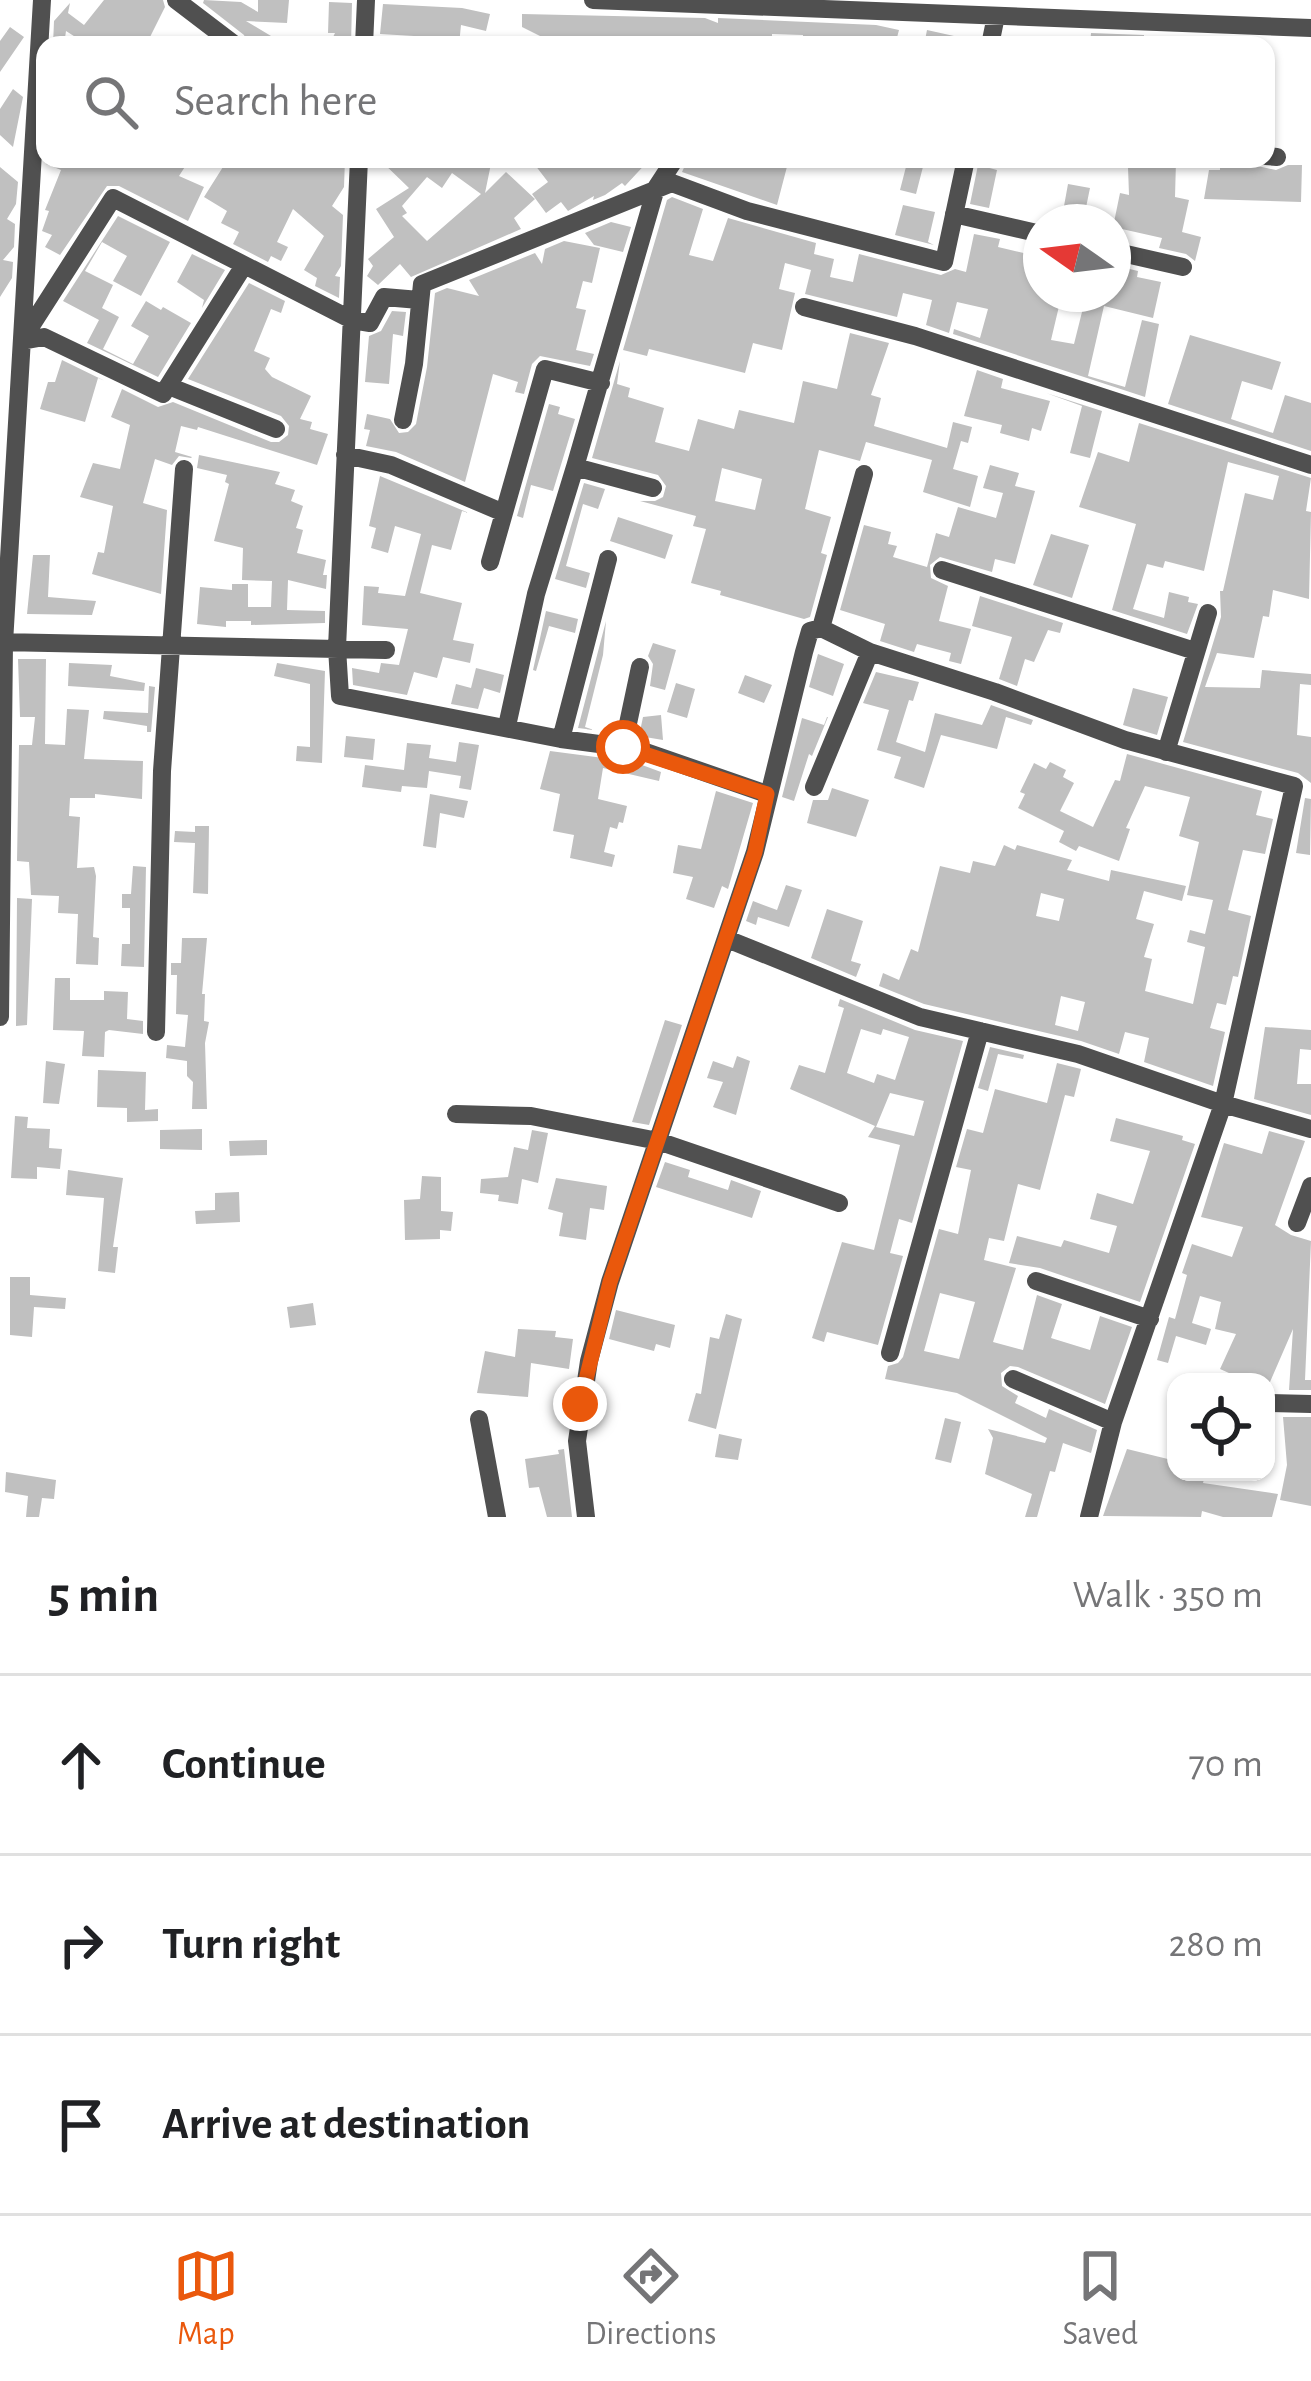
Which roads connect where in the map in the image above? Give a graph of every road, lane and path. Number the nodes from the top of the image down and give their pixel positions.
1 (42, 0) edge
2 (176, 0) edge
3 (366, 0) edge
4 (593, 0) edge
5 (996, 16) junction
6 (1311, 28) edge
7 (40, 36) edge
8 (224, 36) edge
9 (364, 36) edge
10 (992, 36) edge
11 (36, 102) edge
12 (359, 168) edge
13 (669, 168) edge
14 (964, 168) edge
15 (656, 188) junction
16 (954, 214) junction
17 (1023, 230) edge
18 (1131, 255) edge
19 (243, 267) junction
20 (1183, 267) dead end
21 (419, 300) junction
22 (805, 307) dead end
23 (352, 320) junction
24 (22, 341) junction
25 (601, 383) junction
26 (171, 386) junction
27 (403, 420) dead end
28 (276, 429) dead end
29 (345, 455) junction
30 (1311, 465) edge
31 (575, 467) junction
32 (184, 469) dead end
33 (864, 474) dead end
34 (653, 488) dead end
35 (504, 513) junction
36 (5, 521) edge
37 (608, 559) dead end
38 (490, 562) dead end
39 (942, 570) dead end
40 (1208, 613) dead end
41 (821, 628) junction
42 (2, 642) edge
43 (171, 645) junction
44 (337, 648) junction
45 (386, 650) dead end
46 (1195, 651) junction
47 (870, 652) junction
48 (640, 667) dead end
49 (507, 726) junction
50 (561, 739) junction
51 (623, 747) junction
52 (1166, 752) junction
53 (814, 787) dead end
54 (767, 794) junction
55 (1288, 814) junction
56 (1311, 818) edge
57 (727, 939) junction
58 (0, 1017) edge
59 (980, 1030) junction
60 (156, 1032) dead end
61 (1223, 1104) junction
62 (456, 1114) dead end
63 (1311, 1129) edge
64 (658, 1141) junction
65 (1311, 1186) edge
66 (839, 1203) dead end
67 (1297, 1223) dead end
68 (1036, 1281) dead end
69 (1150, 1319) junction
70 (890, 1353) dead end
71 (1013, 1379) dead end
72 (1275, 1403) edge
73 (1311, 1404) edge
74 (479, 1419) dead end
75 (1113, 1421) junction
76 (497, 1517) edge
77 (586, 1517) edge
78 (1089, 1517) edge

1 - 7 street
2 - 8 street
3 - 9 street
4 - 5 street
5 - 6 street
5 - 10 street
11 - 24 street
12 - 23 street
13 - 15 street
14 - 16 street
15 - 16 street
15 - 21 street
15 - 25 street
16 - 17 street
18 - 20 street
19 - 23 street
19 - 24 street
19 - 26 street
21 - 23 street
21 - 27 street
22 - 30 street
23 - 29 street
24 - 26 street
24 - 36 street
25 - 31 street
25 - 35 street
26 - 28 street
29 - 35 street
29 - 44 street
31 - 34 street
31 - 49 street
32 - 43 street
33 - 41 street
35 - 38 street
36 - 42 street
37 - 50 street
39 - 46 street
40 - 46 street
41 - 47 street
41 - 54 street
42 - 43 street
42 - 58 street
43 - 44 street
43 - 60 street
44 - 45 street
44 - 49 street
46 - 52 street
47 - 52 street
47 - 53 street
48 - 51 street
49 - 50 street
50 - 51 street
51 - 54 street
52 - 55 street
54 - 57 street
55 - 56 street
55 - 61 street
57 - 59 street
57 - 64 street
59 - 61 street
59 - 70 street
61 - 63 street
61 - 69 street
62 - 64 street
64 - 66 street
64 - 77 street
65 - 67 street
68 - 69 street
69 - 75 street
71 - 75 street
72 - 73 street
74 - 76 street
75 - 78 street

